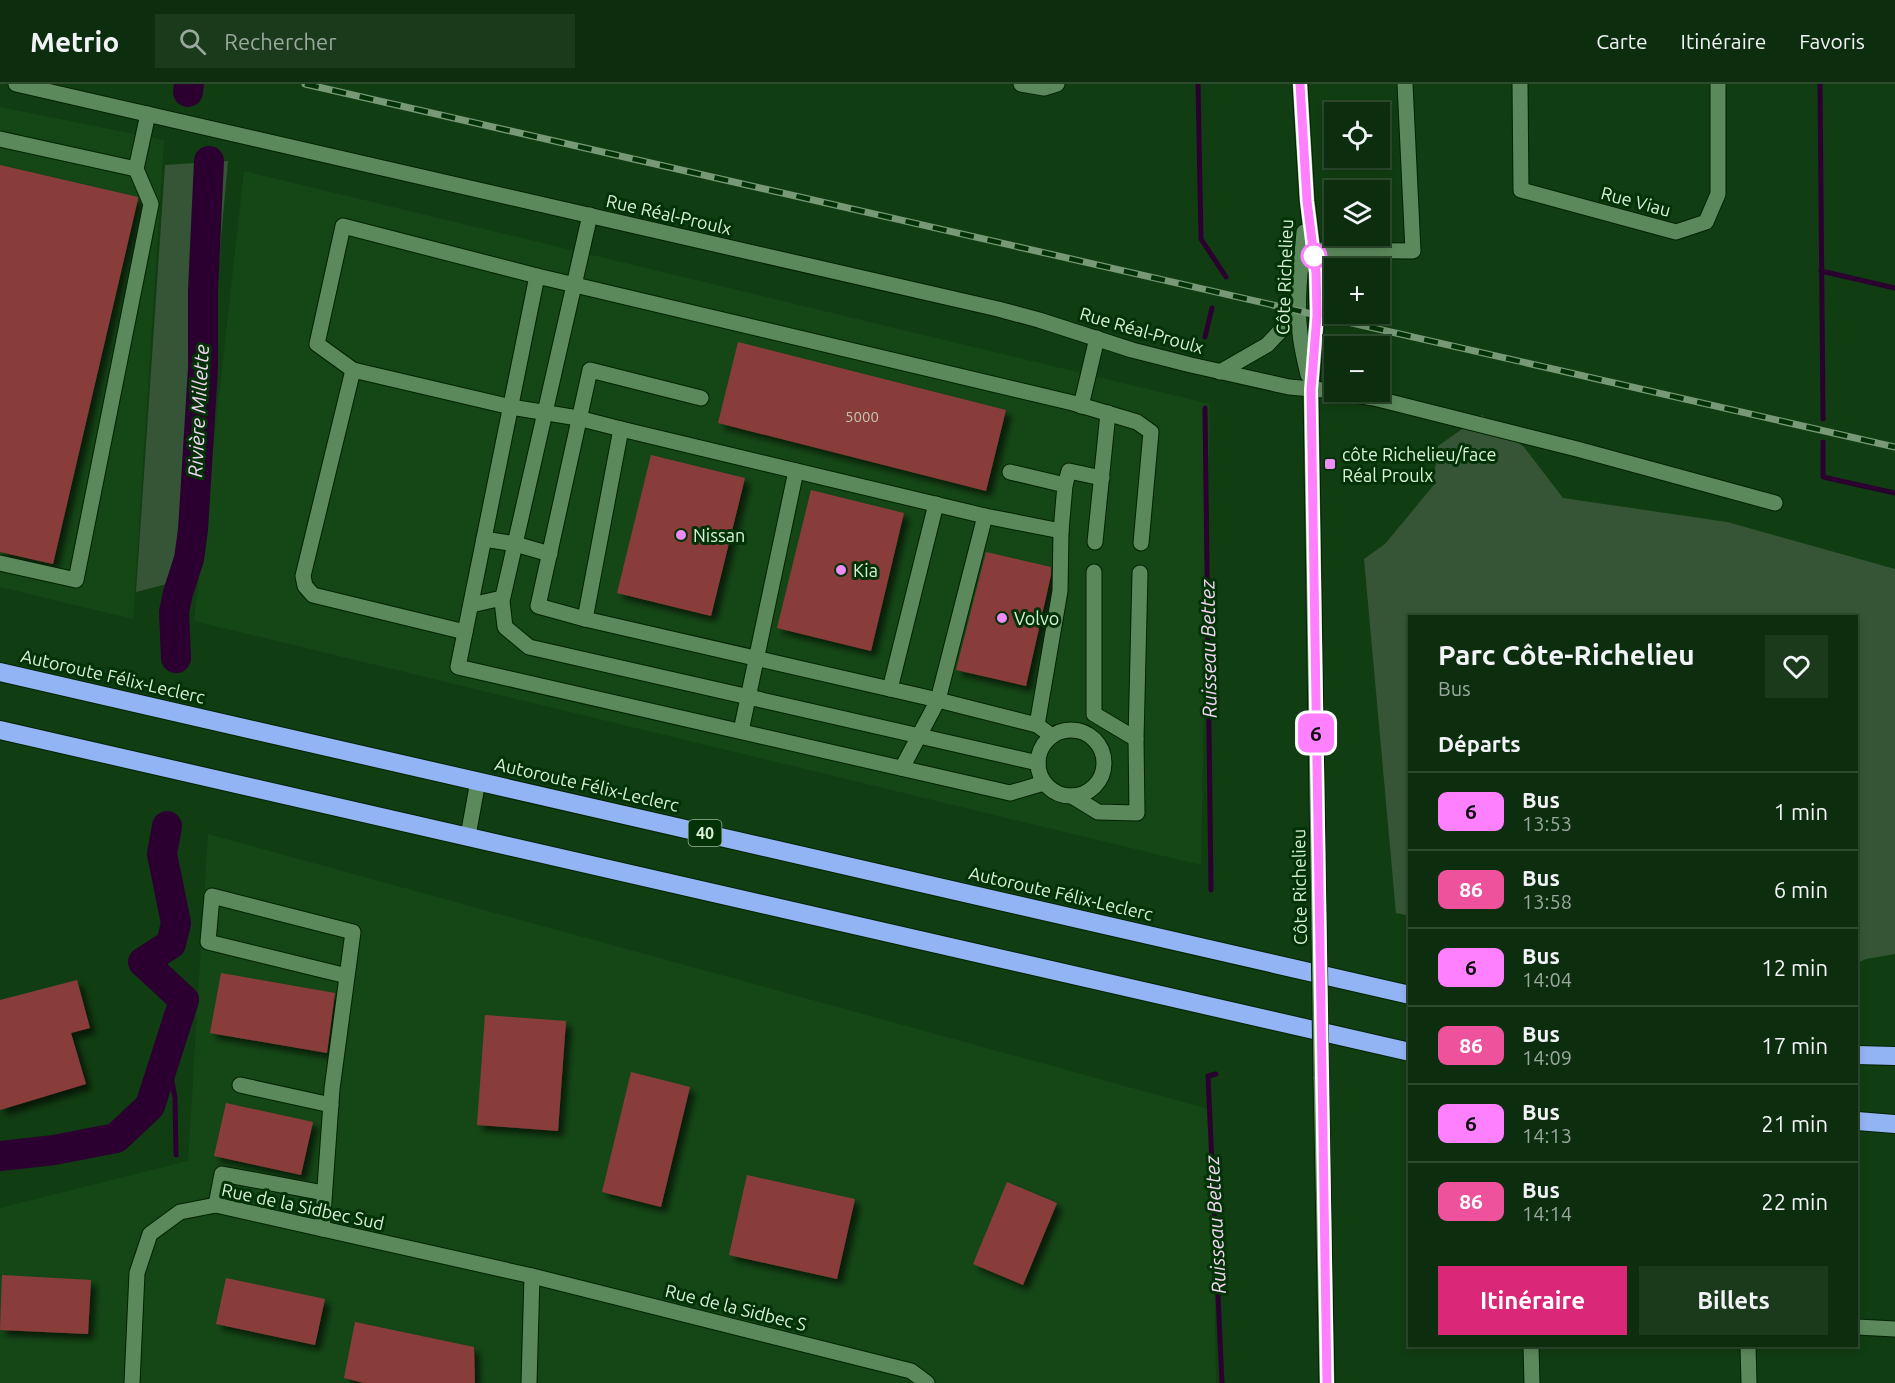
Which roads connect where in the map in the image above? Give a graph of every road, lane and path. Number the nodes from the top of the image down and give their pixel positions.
1 (16, 84) edge
2 (1021, 84) edge
3 (1057, 84) edge
4 (1300, 84) edge
5 (1405, 84) edge
6 (1520, 84) edge
7 (1718, 84) edge
8 (148, 114) junction
9 (0, 139) edge
10 (136, 169) junction
11 (1307, 201) junction
12 (590, 215) junction
13 (1313, 250) junction
14 (537, 276) junction
15 (575, 284) junction
16 (1299, 311) junction
17 (1096, 338) junction
18 (353, 370) junction
19 (1220, 372) junction
20 (1311, 390) junction
21 (1324, 391) edge
22 (701, 398) dead end
23 (1390, 402) edge
24 (1082, 406) junction
25 (511, 407) junction
26 (545, 411) junction
27 (1108, 413) junction
28 (578, 418) junction
29 (621, 429) junction
30 (796, 471) junction
31 (1010, 472) dead end
32 (1102, 478) junction
33 (1065, 485) junction
34 (1775, 503) dead end
35 (936, 504) junction
36 (985, 516) junction
37 (1061, 531) junction
38 (484, 539) junction
39 (1095, 542) dead end
40 (1141, 543) dead end
41 (515, 544) junction
42 (550, 554) junction
43 (0, 563) edge
44 (1094, 572) dead end
45 (1140, 573) dead end
46 (502, 598) junction
47 (471, 605) junction
48 (585, 620) junction
49 (465, 632) junction
50 (758, 658) junction
51 (0, 672) edge
52 (890, 689) junction
53 (749, 697) junction
54 (938, 700) junction
55 (1037, 725) junction
56 (0, 730) edge
57 (741, 731) junction
58 (1052, 735) junction
59 (919, 736) junction
60 (1136, 738) junction
61 (1038, 763) junction
62 (902, 768) junction
63 (478, 781) junction
64 (1044, 783) junction
65 (1072, 796) junction
66 (468, 836) junction
67 (347, 976) junction
68 (1408, 995) edge
69 (1408, 1052) edge
70 (1858, 1055) edge
71 (1895, 1056) edge
72 (240, 1085) dead end
73 (331, 1105) junction
74 (1858, 1121) edge
75 (1895, 1124) edge
76 (324, 1193) junction
77 (216, 1205) junction
78 (322, 1229) junction
79 (532, 1276) junction
80 (1858, 1327) edge
81 (1895, 1329) edge
82 (1531, 1347) edge
83 (1748, 1347) edge
84 (132, 1383) edge
85 (529, 1383) edge
86 (927, 1383) edge
87 (1327, 1383) edge
88 (1532, 1383) edge
89 (1749, 1383) edge

1 - 8 street, Rue Réal-Proulx
2 - 3 street
4 - 11 street, Côte Richelieu
5 - 13 street
6 - 7 street, Rue Viau
8 - 10 street
8 - 12 street, Rue Réal-Proulx
9 - 10 street
10 - 43 street
11 - 13 street, Côte Richelieu
11 - 16 street, Côte Richelieu
12 - 15 street
12 - 17 street, Rue Réal-Proulx
13 - 20 street, Côte Richelieu
14 - 15 street
14 - 18 street
14 - 25 street
15 - 24 street
15 - 26 street
16 - 19 street
16 - 20 street, Côte Richelieu
17 - 19 street, Rue Réal-Proulx
17 - 24 street
18 - 25 street
18 - 49 street
19 - 20 street, Rue Réal-Proulx
20 - 21 street, Rue Réal-Proulx
20 - 87 street, Côte Richelieu, bridge
22 - 28 street
23 - 34 street, Rue Réal-Proulx
24 - 27 street
25 - 26 street
25 - 38 street
26 - 28 street
26 - 41 street
27 - 32 street
27 - 40 street
28 - 29 street
28 - 42 street
29 - 30 street
29 - 48 street
30 - 35 street
30 - 50 street
31 - 33 street
32 - 33 street
32 - 39 street
33 - 37 street
35 - 36 street
35 - 52 street
36 - 37 street
36 - 54 street
37 - 55 street
38 - 41 street
38 - 47 street
41 - 42 street
41 - 46 street
42 - 48 street
44 - 60 street
45 - 60 street
46 - 47 street
46 - 53 street
47 - 49 street
48 - 50 street
49 - 57 street
50 - 52 street
50 - 53 street
51 - 63 highway, Autoroute Félix-Leclerc / 40
52 - 54 street
53 - 57 street
53 - 59 street
54 - 55 street
54 - 59 street
55 - 58 street
56 - 66 highway
57 - 62 street
58 - 61 street
58 - 65 street
59 - 61 street
59 - 62 street
60 - 65 street
61 - 64 street
62 - 64 street
63 - 66 street
63 - 68 highway, Autoroute Félix-Leclerc / 40
64 - 65 street
66 - 69 highway
67 - 67 street
67 - 73 street
70 - 71 highway
72 - 73 street
73 - 76 street
74 - 75 highway
76 - 77 street
76 - 78 street
77 - 78 street, Rue de la Sidbec Sud
77 - 84 street, Rue de la Sidbec Sud
78 - 79 street, Rue de la Sidbec Sud
79 - 85 street
79 - 86 street, Rue de la Sidbec S
80 - 81 street
82 - 88 street
83 - 89 street

